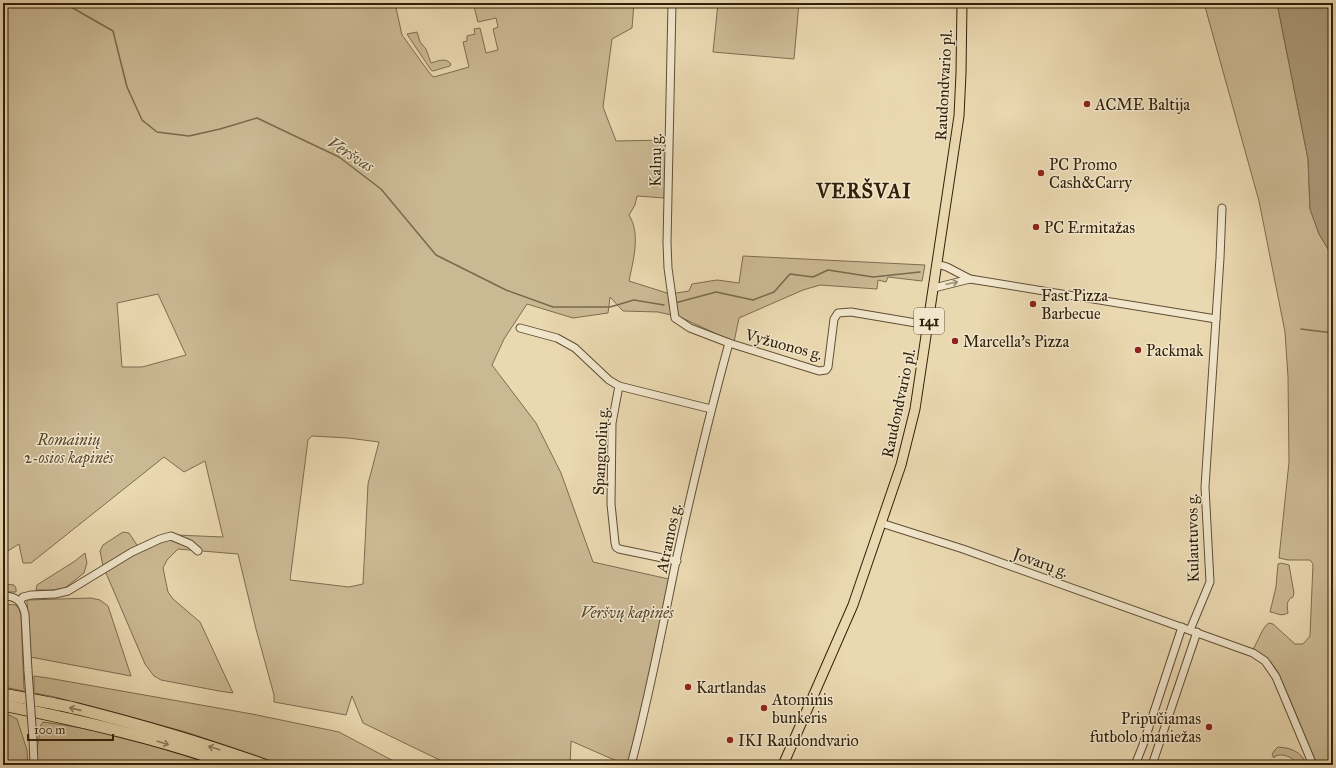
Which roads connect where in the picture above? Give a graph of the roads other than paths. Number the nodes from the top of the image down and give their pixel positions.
1 (672, 3) edge
2 (962, 3) edge
3 (1222, 208) dead end
4 (937, 264) junction
5 (970, 279) junction
6 (934, 288) junction
7 (1216, 319) junction
8 (928, 325) junction
9 (520, 328) dead end
10 (728, 343) junction
11 (619, 386) junction
12 (711, 409) junction
13 (881, 523) junction
14 (198, 551) dead end
15 (677, 561) junction
16 (3, 596) edge
17 (20, 601) junction
18 (1182, 627) junction
19 (1194, 631) junction
20 (3, 694) edge
21 (3, 705) edge
22 (34, 765) edge
23 (233, 765) edge
24 (264, 765) edge
25 (631, 765) edge
26 (783, 765) edge
27 (1135, 765) edge
28 (1152, 765) edge
29 (1313, 765) edge

1 - 10 street, Kalnų g.
2 - 4 main road, Raudondvario pl. / 141
3 - 7 street, Kulautuvos g.
4 - 5 street
4 - 6 main road, Raudondvario pl. / 141
6 -> 5 street
5 - 7 street
6 - 8 main road, Raudondvario pl. / 141
7 - 19 street, Kulautuvos g.
8 - 10 street, Vyžuonos g.
8 - 13 main road, Raudondvario pl. / 141
9 - 11 street, Spanguolių g.
10 - 12 street, Atramos g.
11 - 12 street
11 - 15 street, Spanguolių g.
12 - 15 street, Atramos g.
13 - 18 street, Jovarų g.
13 - 26 main road, Raudondvario pl. / 141
14 - 17 street
15 - 25 street, Atramos g.
16 - 17 street
17 - 22 street, bridge
18 - 19 street, Jovarų g.
18 - 27 street
19 - 28 street, Kulautuvos g.
19 - 29 street
24 -> 20 highway
21 -> 23 highway

